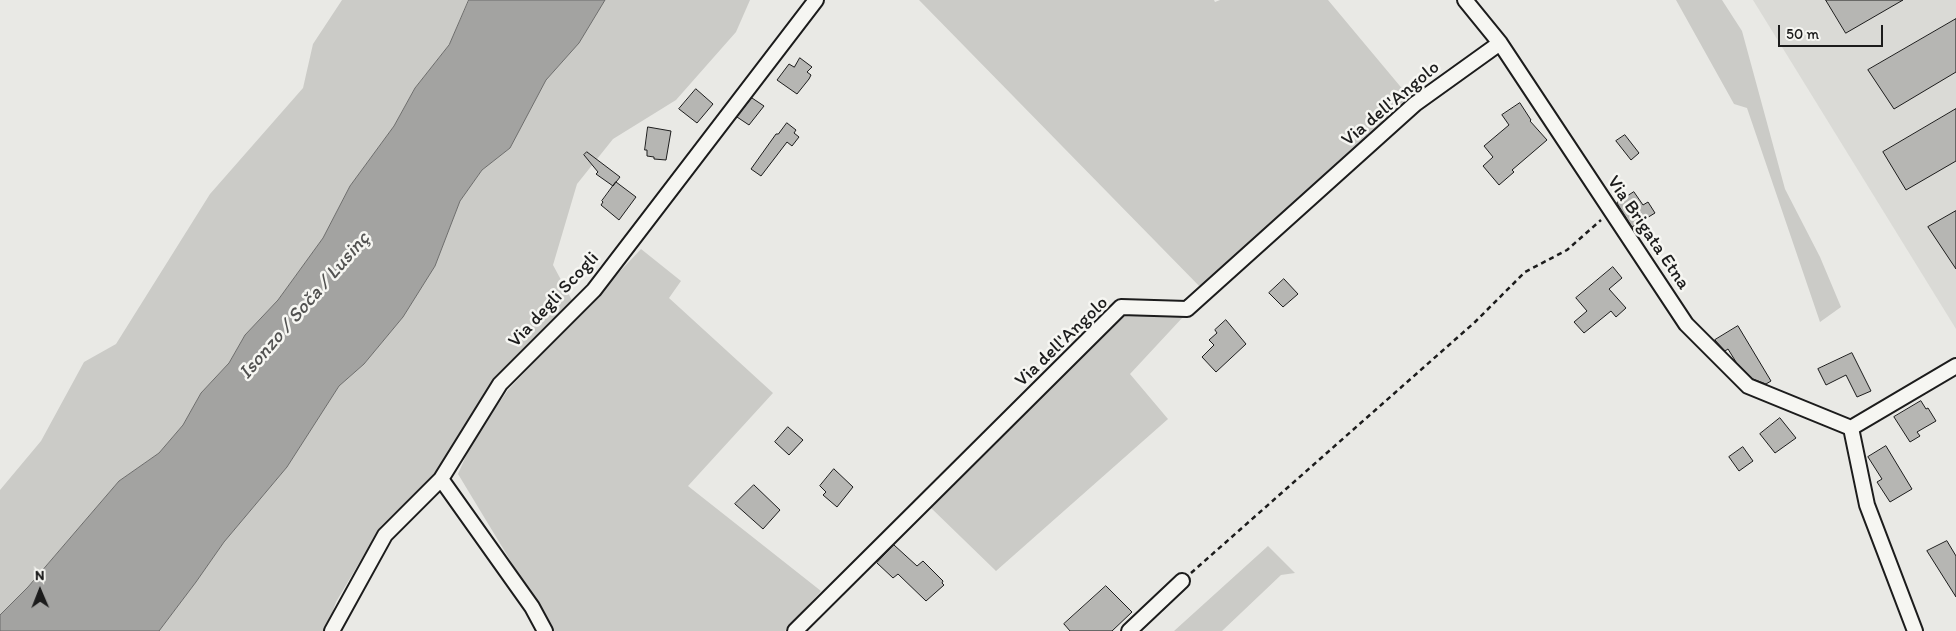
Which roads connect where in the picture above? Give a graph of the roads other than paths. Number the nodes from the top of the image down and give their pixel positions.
1 (816, 0) edge
2 (1465, 0) edge
3 (1500, 43) junction
4 (1956, 366) edge
5 (1851, 428) junction
6 (441, 479) junction
7 (1182, 581) road end
8 (332, 631) edge
9 (545, 631) edge
10 (795, 631) edge
11 (1129, 631) edge
12 (1915, 631) edge

1 - 6 street, Via degli Scogli
2 - 3 street, Via Brigata Etna
3 - 5 street, Via Brigata Etna
3 - 10 street, Via dell'Angolo
4 - 5 street
5 - 12 street
6 - 8 street, Via degli Scogli
6 - 9 street
7 - 11 street

